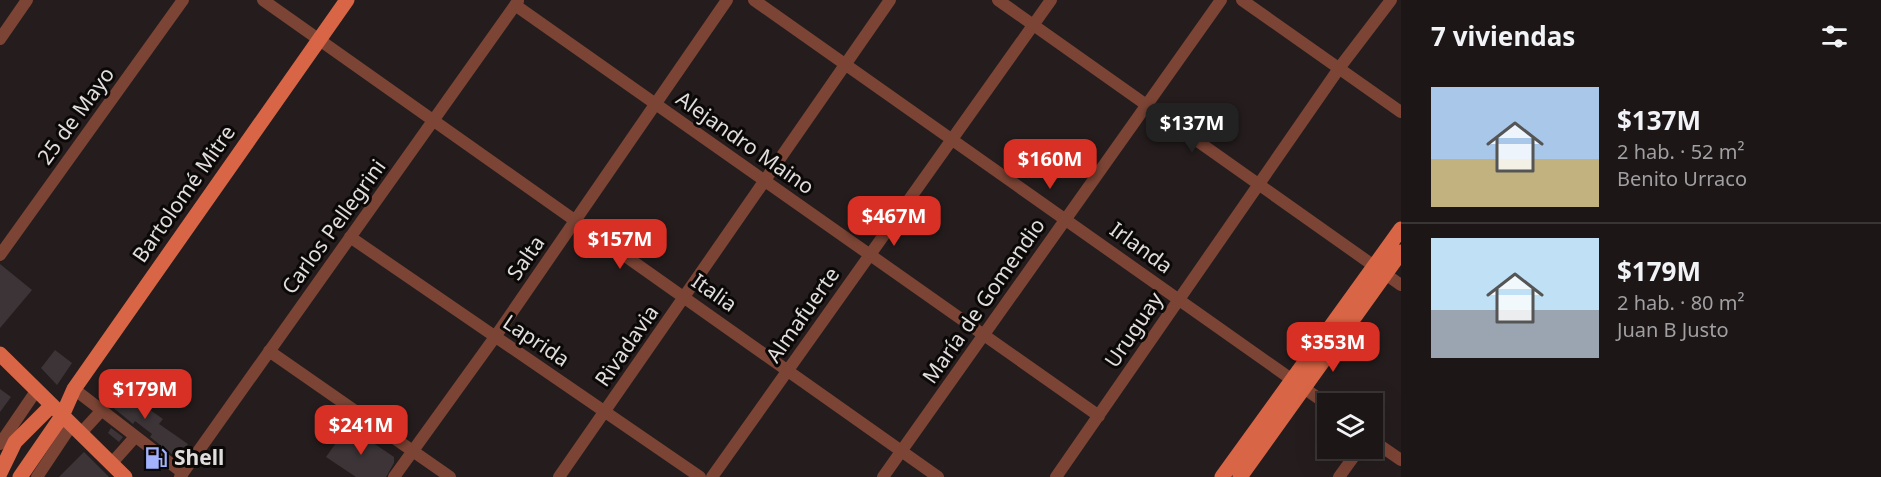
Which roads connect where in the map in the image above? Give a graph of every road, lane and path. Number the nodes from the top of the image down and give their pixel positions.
1 (26, 0) edge
2 (183, 0) edge
3 (263, 0) edge
4 (347, 0) edge
5 (728, 0) edge
6 (754, 0) edge
7 (890, 0) edge
8 (998, 0) edge
9 (1051, 0) edge
10 (1221, 0) edge
11 (1242, 0) edge
12 (1390, 0) edge
13 (517, 3) edge
14 (1033, 25) junction
15 (0, 39) edge
16 (318, 40) junction
17 (846, 64) junction
18 (1340, 67) junction
19 (656, 104) junction
20 (1148, 104) junction
21 (1401, 112) edge
22 (433, 122) junction
23 (952, 139) junction
24 (765, 181) junction
25 (1259, 184) junction
26 (1066, 219) junction
27 (575, 221) junction
28 (1401, 229) edge
29 (350, 237) junction
30 (1401, 252) edge
31 (0, 255) edge
32 (870, 255) junction
33 (1380, 270) junction
34 (1401, 285) edge
35 (685, 297) junction
36 (1178, 299) junction
37 (984, 335) junction
38 (495, 336) junction
39 (269, 351) junction
40 (0, 354) edge
41 (789, 370) junction
42 (1298, 382) junction
43 (74, 389) junction
44 (36, 391) junction
45 (1317, 397) edge
46 (102, 410) junction
47 (605, 412) junction
48 (1099, 416) junction
49 (66, 421) junction
50 (135, 437) junction
51 (0, 444) edge
52 (1383, 448) edge
53 (413, 451) junction
54 (901, 452) junction
55 (1352, 459) edge
56 (1401, 460) edge
57 (111, 464) junction
58 (0, 473) edge
59 (181, 475) edge
60 (20, 477) edge
61 (37, 477) edge
62 (125, 477) edge
63 (394, 477) edge
64 (450, 477) edge
65 (559, 477) edge
66 (700, 477) edge
67 (712, 477) edge
68 (883, 477) edge
69 (938, 477) edge
70 (1056, 477) edge
71 (1222, 477) edge
72 (1240, 477) edge
73 (1339, 477) edge

1 - 15 street
2 - 31 street, 25 de Mayo
3 - 16 street, Italia
4 - 16 main road, Bartolomé Mitre
5 - 19 street, Salta
6 - 17 street, Irlanda
7 - 17 street, Rivadavia
8 - 14 street
9 - 14 street, Almafuerte
10 - 20 street, María de Gomendio
11 - 18 street
12 - 18 street, Uruguay
13 - 19 street, Alejandro Maino
13 - 22 street, Carlos Pellegrini
14 - 20 street
14 - 23 street, Almafuerte
16 - 22 street, Italia
16 - 43 main road, Bartolomé Mitre
17 - 23 street, Irlanda
17 - 24 street, Rivadavia
18 - 21 street
18 - 25 street, Uruguay
19 - 24 street, Alejandro Maino
19 - 27 street, Salta
20 - 25 street
20 - 26 street, María de Gomendio
22 - 27 street, Italia
22 - 29 street, Carlos Pellegrini
23 - 26 street, Irlanda
23 - 32 street, Almafuerte
24 - 32 street, Alejandro Maino
24 - 35 street, Rivadavia
25 - 33 street
25 - 36 street, Uruguay
26 - 36 street, Irlanda
26 - 37 street, María de Gomendio
27 - 35 street, Italia
27 - 38 street, Salta
28 - 33 main road
29 - 38 street, Laprida
29 - 39 street, Carlos Pellegrini
30 - 33 main road
32 - 37 street, Alejandro Maino
32 - 41 street, Almafuerte
33 - 34 street
33 - 42 main road
35 - 41 street, Italia
35 - 47 street, Rivadavia
36 - 42 street, Irlanda
36 - 48 street, Uruguay
37 - 48 street, Alejandro Maino
37 - 54 street, María de Gomendio
38 - 47 street, Laprida
38 - 53 street, Salta
39 - 53 street
39 - 59 street, Carlos Pellegrini
40 - 44 main road
41 - 54 street, Italia
41 - 67 street, Almafuerte
42 - 45 street, Irlanda
42 - 71 main road
42 - 72 main road
43 - 46 street
43 - 49 main road, Bartolomé Mitre
44 - 49 main road
44 - 51 street
46 - 49 street
46 - 50 street
47 - 65 street, Rivadavia
47 - 66 street, Laprida
48 - 70 street, Uruguay
49 - 57 main road
49 - 58 main road
49 - 60 main road
49 - 61 street
50 - 57 street
50 - 59 street
52 - 56 street
53 - 63 street, Salta
53 - 64 street
54 - 68 street, María de Gomendio
54 - 69 street, Italia
55 - 73 street
57 - 62 main road

